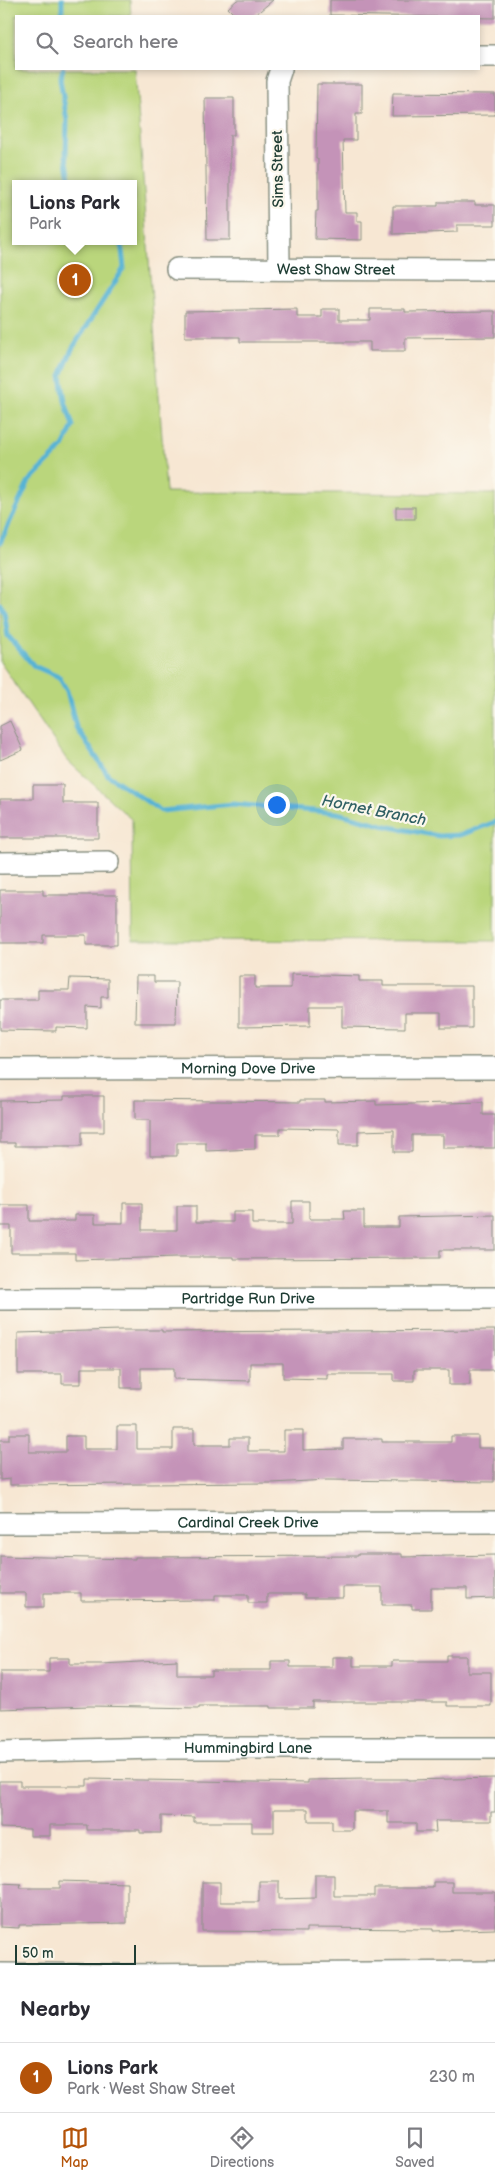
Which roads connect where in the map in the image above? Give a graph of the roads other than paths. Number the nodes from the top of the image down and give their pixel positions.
1 (480, 56) edge
2 (495, 56) edge
3 (281, 70) edge
4 (176, 269) dead end
5 (279, 269) junction
6 (495, 270) edge
7 (108, 862) dead end
8 (0, 863) edge
9 (0, 1068) edge
10 (495, 1068) edge
11 (495, 1298) edge
12 (0, 1299) edge
13 (495, 1522) edge
14 (0, 1523) edge
15 (495, 1748) edge
16 (0, 1752) edge
17 (495, 1972) edge
18 (0, 1974) edge

1 - 2 street
3 - 5 street, Sims Street
4 - 5 street, West Shaw Street
5 - 6 street, West Shaw Street
7 - 8 street
9 - 10 street, Morning Dove Drive
11 - 12 street, Partridge Run Drive
13 - 14 street, Cardinal Creek Drive
15 - 16 street, Hummingbird Lane
17 - 18 street

